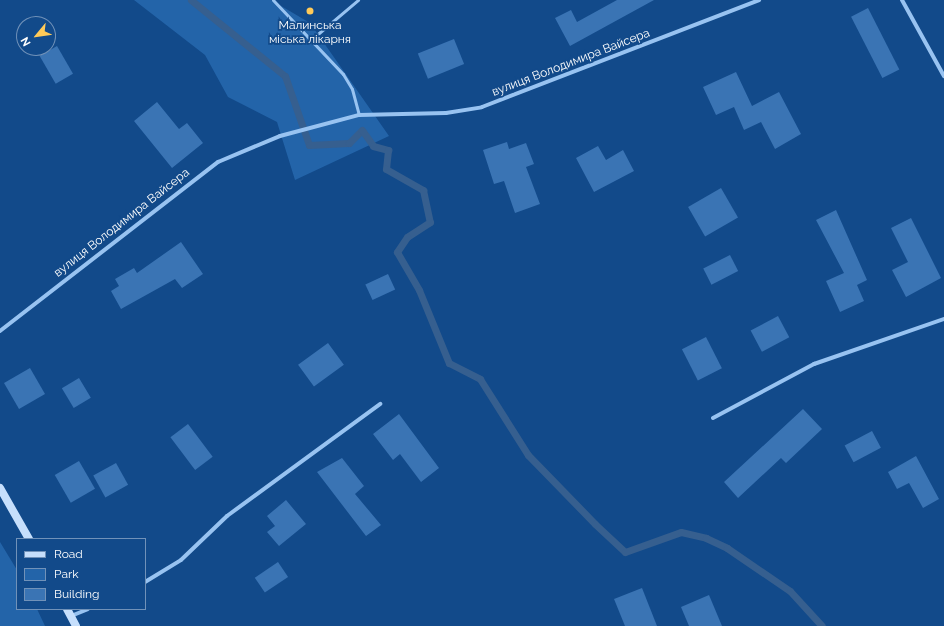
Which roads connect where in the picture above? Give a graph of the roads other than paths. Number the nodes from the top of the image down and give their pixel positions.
1 (273, 0) edge
2 (358, 0) edge
3 (759, 0) edge
4 (902, 0) edge
5 (313, 38) junction
6 (944, 76) edge
7 (359, 115) junction
8 (944, 319) edge
9 (0, 331) edge
10 (380, 404) dead end
11 (713, 418) dead end
12 (0, 488) edge
13 (28, 538) edge
14 (146, 581) edge
15 (83, 610) edge
16 (69, 613) edge
17 (76, 626) edge

1 - 5 lane
2 - 5 lane
3 - 7 street, вулиця Володимира Вайсера
4 - 6 street
5 - 7 lane
7 - 9 street, вулиця Володимира Вайсера
8 - 11 street
10 - 14 street
12 - 13 street
15 - 16 street
16 - 17 street

